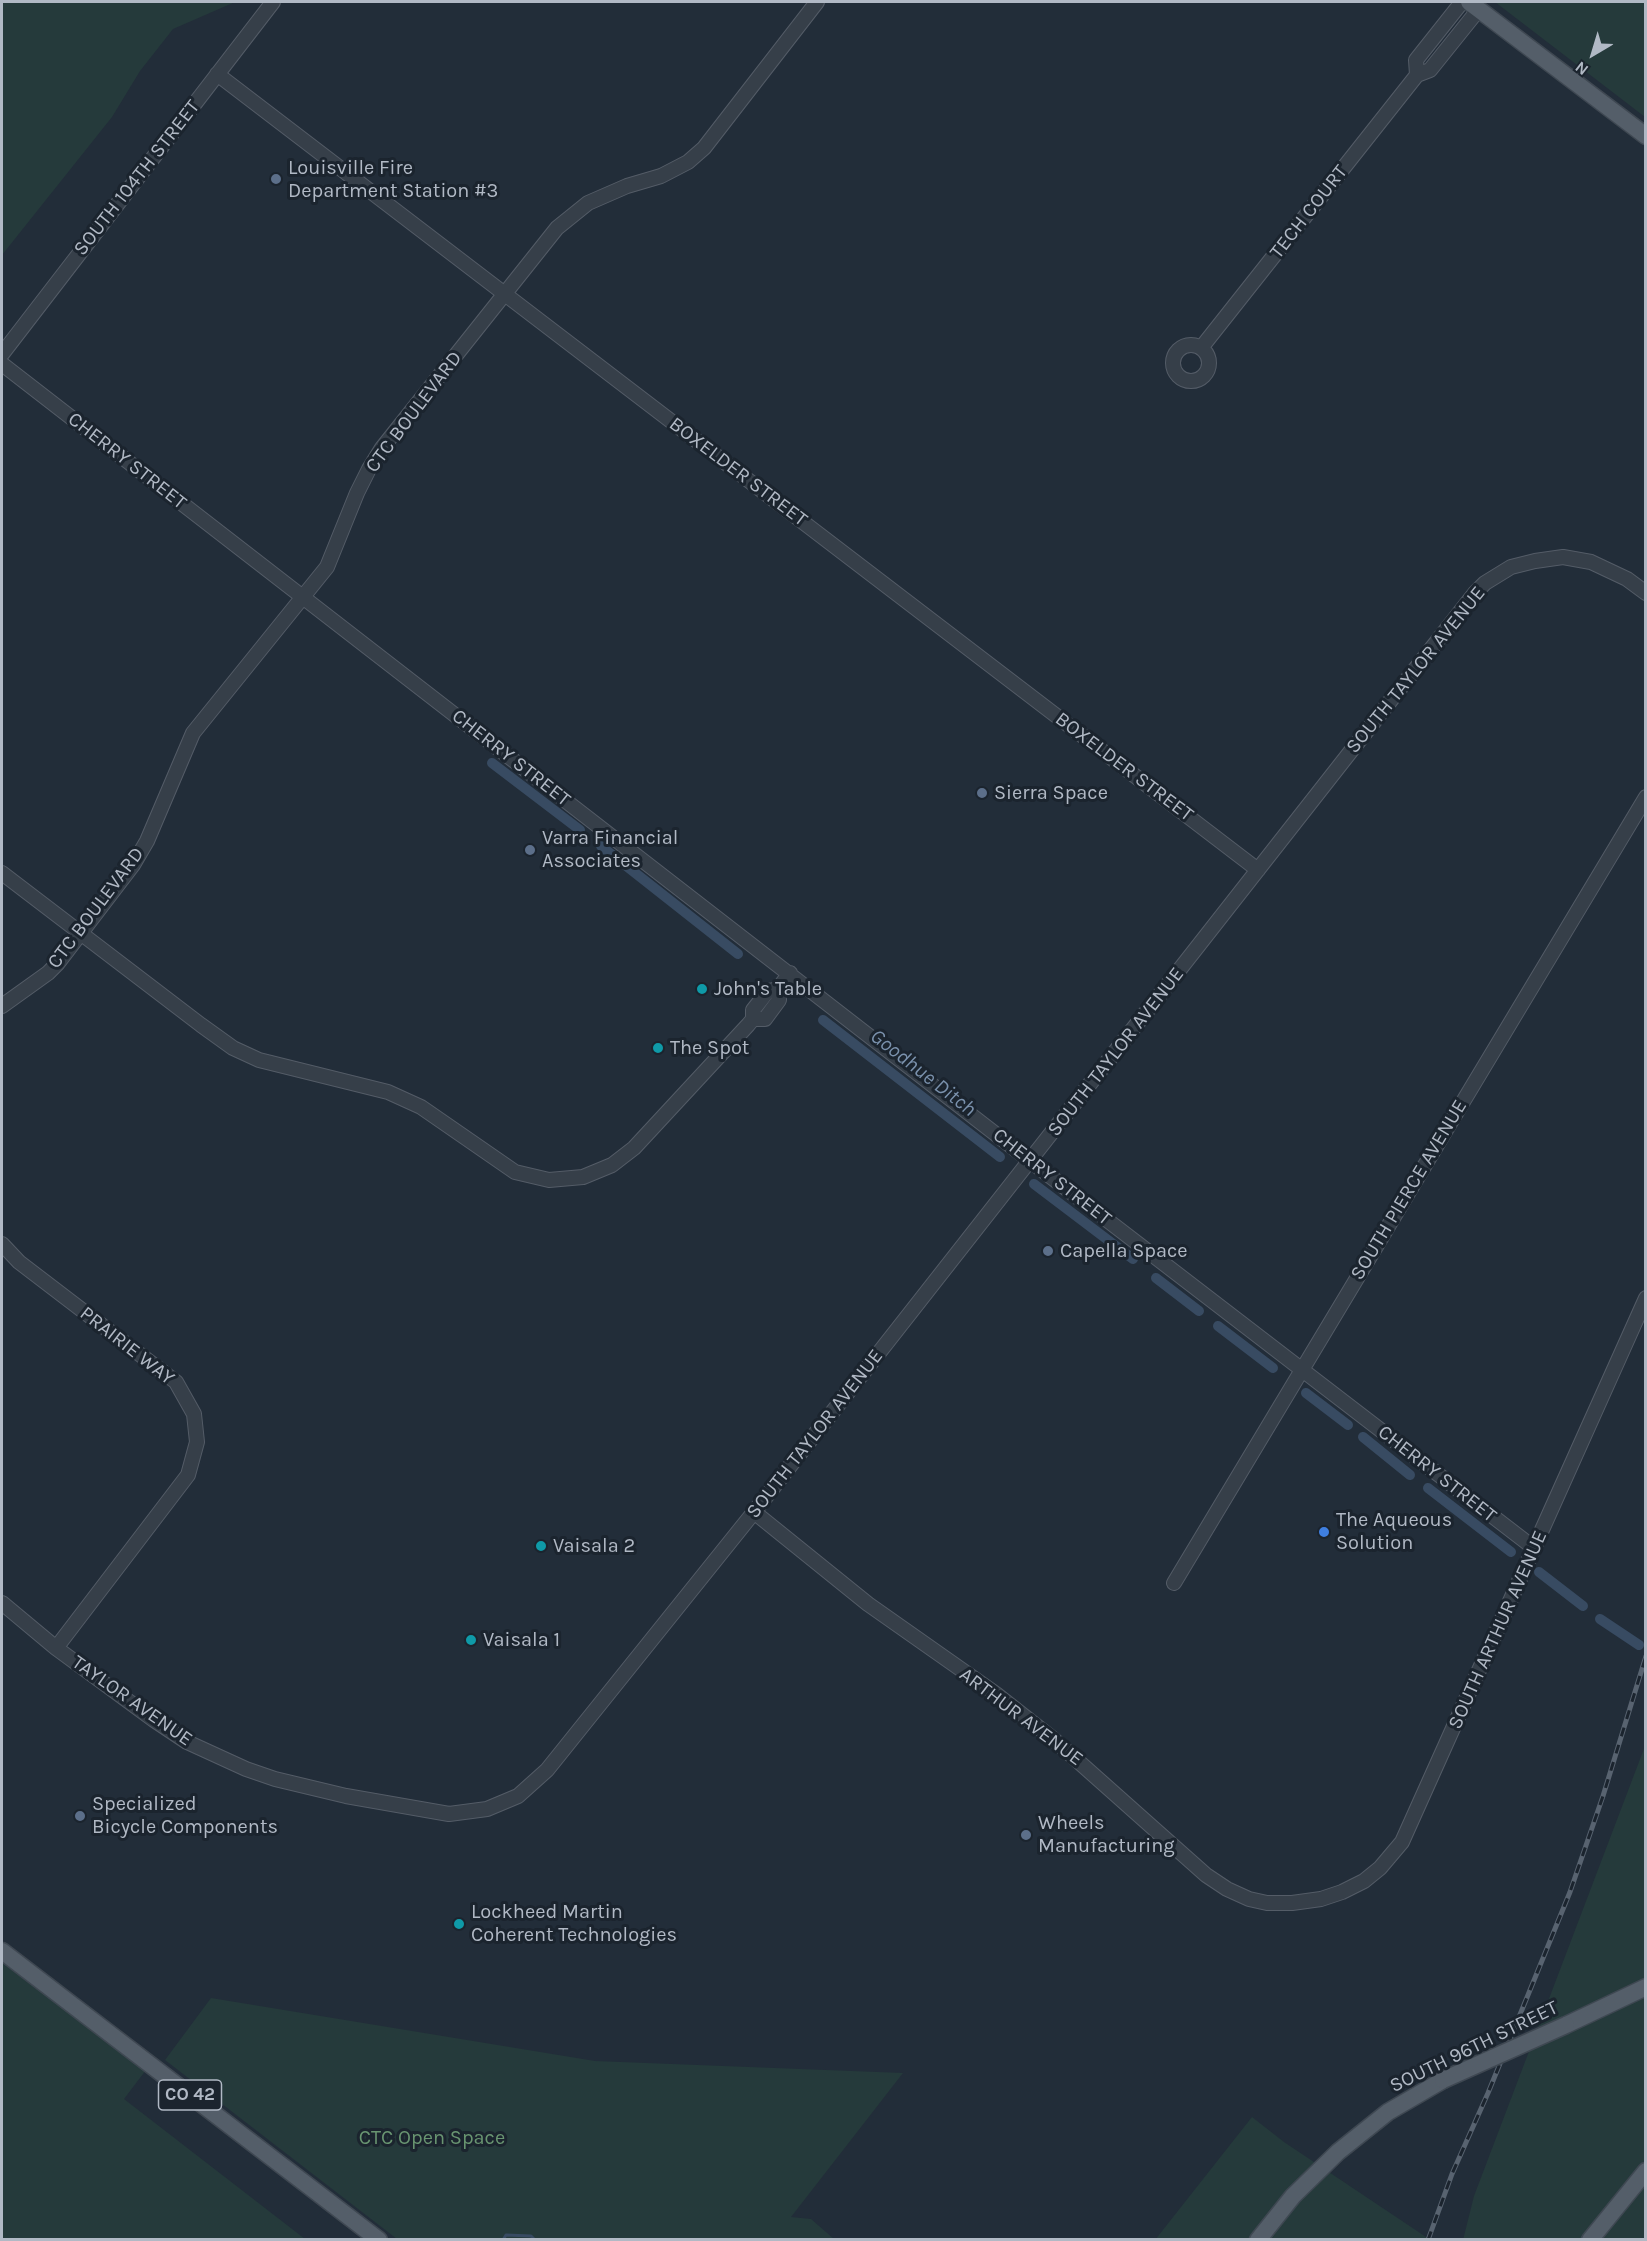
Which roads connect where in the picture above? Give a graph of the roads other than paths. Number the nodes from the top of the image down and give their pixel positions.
1 (273, 2) edge
2 (817, 2) edge
3 (1462, 2) edge
4 (1474, 5) edge
5 (217, 74) junction
6 (1417, 75) junction
7 (1646, 136) edge
8 (504, 294) junction
9 (1202, 348) dead end
10 (2, 354) edge
11 (2, 364) edge
12 (1646, 593) edge
13 (303, 597) junction
14 (1646, 797) edge
15 (1258, 870) junction
16 (2, 873) edge
17 (79, 933) junction
18 (790, 973) junction
19 (2, 1006) edge
20 (1031, 1161) junction
21 (2, 1244) edge
22 (1646, 1298) edge
23 (1302, 1370) junction
24 (754, 1512) junction
25 (1534, 1548) junction
26 (1174, 1583) dead end
27 (2, 1603) edge
28 (56, 1648) junction
29 (488, 1809) joint
30 (1292, 1903) joint
31 (2, 1951) edge
32 (1646, 1987) edge
33 (1646, 2171) edge
34 (379, 2240) edge
35 (1258, 2240) edge
36 (1590, 2240) edge

1 - 5 street, SOUTH 104TH STREET
2 - 8 street, CTC BOULEVARD
3 - 6 street, TECH COURT
4 - 6 street, TECH COURT
4 - 7 main road
5 - 8 street, BOXELDER STREET
5 - 10 street, SOUTH 104TH STREET
6 - 9 street, TECH COURT
8 - 13 street, CTC BOULEVARD
8 - 15 street, BOXELDER STREET
11 - 13 street, CHERRY STREET
12 - 15 street, SOUTH TAYLOR AVENUE
13 - 17 street, CTC BOULEVARD
13 - 18 street, CHERRY STREET
14 - 23 street, SOUTH PIERCE AVENUE
15 - 20 street, SOUTH TAYLOR AVENUE
16 - 17 street
17 - 18 street
17 - 19 street, CTC BOULEVARD
18 - 20 street, CHERRY STREET
20 - 23 street, CHERRY STREET
20 - 24 street, SOUTH TAYLOR AVENUE
21 - 28 street, PRAIRIE WAY
22 - 25 street, SOUTH ARTHUR AVENUE
23 - 25 street, CHERRY STREET
23 - 26 street, SOUTH PIERCE AVENUE
24 - 29 street, SOUTH TAYLOR AVENUE
24 - 30 street, ARTHUR AVENUE
25 - 30 street, SOUTH ARTHUR AVENUE
27 - 28 street, TAYLOR AVENUE
28 - 29 street, TAYLOR AVENUE
31 - 34 main road, CO 42
32 - 35 main road, SOUTH 96TH STREET, bridge
33 - 36 main road

